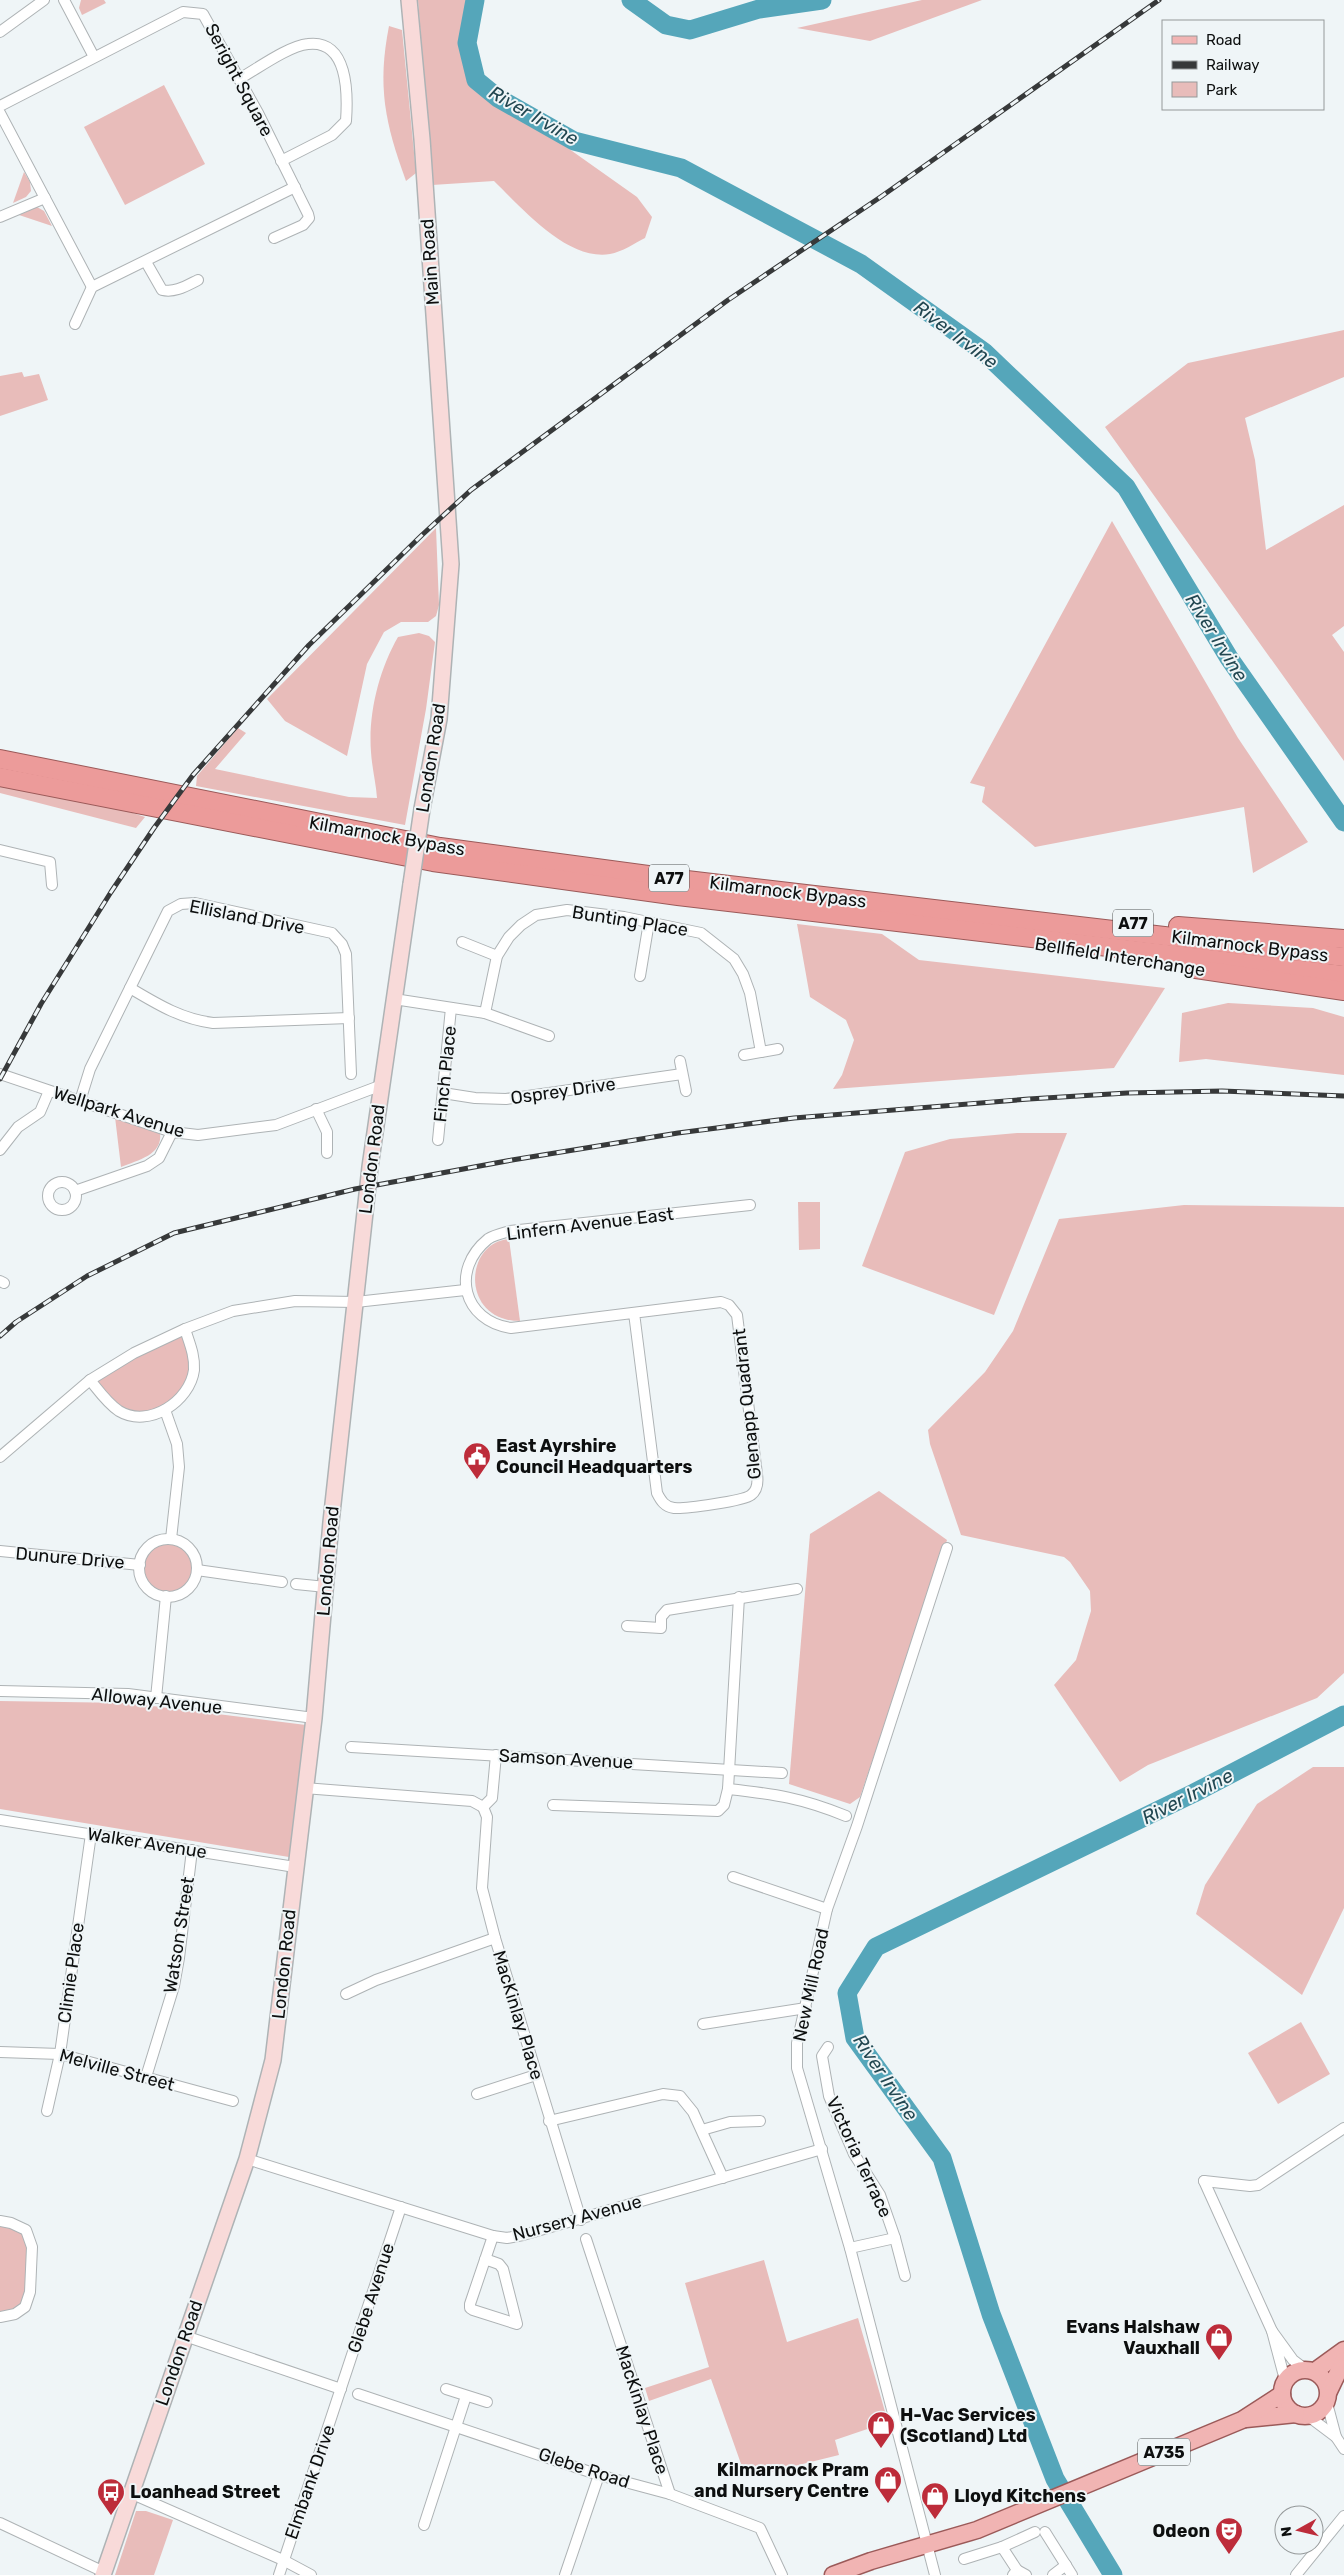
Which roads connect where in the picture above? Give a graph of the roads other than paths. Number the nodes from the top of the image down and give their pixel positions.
1 (44, 0) edge
2 (64, 0) edge
3 (409, 0) edge
4 (0, 32) edge
5 (94, 57) junction
6 (239, 79) junction
7 (0, 106) edge
8 (0, 113) edge
9 (281, 161) junction
10 (295, 187) junction
11 (45, 198) junction
12 (0, 217) edge
13 (274, 238) dead end
14 (146, 262) junction
15 (198, 280) dead end
16 (92, 287) junction
17 (75, 324) dead end
18 (448, 525) joint
19 (0, 759) edge
20 (0, 777) edge
21 (0, 850) edge
22 (52, 885) dead end
23 (920, 916) junction
24 (649, 922) junction
25 (1344, 939) edge
26 (462, 942) dead end
27 (497, 956) junction
28 (1344, 957) edge
29 (1344, 975) edge
30 (640, 976) dead end
31 (130, 988) junction
32 (1344, 991) edge
33 (394, 999) junction
34 (451, 1008) junction
35 (484, 1013) junction
36 (348, 1018) junction
37 (549, 1036) dead end
38 (778, 1049) dead end
39 (761, 1052) junction
40 (744, 1056) dead end
41 (680, 1061) dead end
42 (0, 1074) edge
43 (351, 1074) dead end
44 (682, 1074) junction
45 (382, 1085) junction
46 (50, 1091) junction
47 (686, 1091) dead end
48 (443, 1093) junction
49 (80, 1101) junction
50 (316, 1109) junction
51 (172, 1132) junction
52 (438, 1140) dead end
53 (0, 1150) edge
54 (327, 1154) dead end
55 (75, 1192) dead end
56 (750, 1205) dead end
57 (465, 1290) junction
58 (356, 1302) junction
59 (634, 1313) junction
60 (184, 1329) junction
61 (90, 1380) junction
62 (165, 1410) junction
63 (0, 1457) edge
64 (171, 1539) junction
65 (947, 1548) dead end
66 (0, 1551) edge
67 (140, 1565) junction
68 (197, 1570) junction
69 (282, 1582) dead end
70 (296, 1584) dead end
71 (326, 1587) junction
72 (797, 1589) dead end
73 (166, 1596) junction
74 (739, 1597) junction
75 (628, 1626) dead end
76 (0, 1691) edge
77 (156, 1698) junction
78 (314, 1718) junction
79 (351, 1747) dead end
80 (496, 1755) junction
81 (729, 1769) junction
82 (782, 1773) dead end
83 (304, 1788) junction
84 (728, 1788) junction
85 (553, 1806) dead end
86 (483, 1807) junction
87 (846, 1816) dead end
88 (0, 1820) edge
89 (91, 1834) junction
90 (192, 1850) junction
91 (295, 1867) junction
92 (734, 1877) dead end
93 (827, 1909) junction
94 (495, 1938) junction
95 (346, 1994) dead end
96 (806, 2008) junction
97 (703, 2024) dead end
98 (828, 2047) dead end
99 (0, 2052) edge
100 (60, 2054) junction
101 (536, 2075) junction
102 (146, 2077) junction
103 (477, 2094) dead end
104 (233, 2101) dead end
105 (47, 2111) dead end
106 (549, 2121) junction
107 (760, 2121) dead end
108 (1344, 2128) edge
109 (702, 2130) junction
110 (822, 2149) junction
111 (247, 2159) junction
112 (723, 2178) junction
113 (400, 2207) junction
114 (581, 2220) junction
115 (0, 2221) edge
116 (493, 2236) junction
117 (895, 2238) junction
118 (586, 2240) dead end
119 (850, 2248) junction
120 (485, 2260) junction
121 (905, 2276) dead end
122 (0, 2317) edge
123 (1272, 2331) junction
124 (185, 2336) junction
125 (1344, 2350) edge
126 (1344, 2360) edge
127 (1310, 2370) junction
128 (1284, 2387) junction
129 (341, 2389) junction
130 (446, 2389) dead end
131 (358, 2394) dead end
132 (466, 2396) junction
133 (1328, 2397) junction
134 (487, 2402) dead end
135 (1302, 2415) junction
136 (1242, 2420) junction
137 (457, 2426) junction
138 (1336, 2437) junction
139 (1344, 2449) edge
140 (599, 2475) junction
141 (130, 2494) junction
142 (670, 2494) junction
143 (1344, 2516) edge
144 (0, 2524) edge
145 (424, 2525) dead end
146 (926, 2545) junction
147 (1002, 2547) junction
148 (964, 2559) dead end
149 (283, 2560) junction
150 (1066, 2565) junction
151 (1019, 2573) edge
152 (103, 2574) edge
153 (279, 2575) edge
154 (311, 2575) edge
155 (565, 2575) edge
156 (782, 2575) edge
157 (833, 2575) edge
158 (935, 2575) edge
159 (1053, 2575) edge
160 (1072, 2575) edge
161 (1296, 2575) edge

1 - 4 street
2 - 5 street
3 - 18 main road, Main Road
5 - 6 street, Seright Square
5 - 7 street, Seright Square
6 - 9 street, Seright Square
6 - 9 street
8 - 11 street
9 - 10 street, Seright Square
10 - 13 street, Seright Square
10 - 14 street
11 - 12 street
11 - 16 street
14 - 15 street
14 - 16 street
16 - 17 street
18 - 33 main road, London Road, bridge
19 - 23 highway, Kilmarnock Bypass / A77
20 - 23 highway, Kilmarnock Bypass / A77
21 - 22 street
23 - 25 highway, A77
23 - 28 highway, Kilmarnock Bypass / A77
23 - 29 highway, Kilmarnock Bypass / A77
23 - 32 highway, Bellfield Interchange / A77
24 - 27 street, Bunting Place
24 - 30 street
24 - 39 street, Bunting Place
26 - 27 street
27 - 35 street, Bunting Place
31 - 36 street
31 - 36 street, Ellisland Drive
31 - 49 street, Ellisland Drive
33 - 34 street
33 - 45 main road, London Road
34 - 35 street
34 - 48 street, Finch Place
35 - 37 street
36 - 43 street, Ellisland Drive
38 - 39 street
39 - 40 street
41 - 44 street
42 - 46 street, Wellpark Avenue
44 - 47 street
44 - 48 street, Osprey Drive
45 - 50 street, Wellpark Avenue
45 - 58 main road, London Road
46 - 49 street, Wellpark Avenue
46 - 53 street
48 - 52 street, Finch Place
49 - 51 street, Wellpark Avenue
50 - 51 street, Wellpark Avenue
50 - 54 street
51 - 55 street
56 - 57 street, Linfern Avenue East
57 - 58 street
57 - 59 street
58 - 60 street
58 - 71 main road, London Road
59 - 59 street, Glenapp Quadrant
60 - 61 street
60 - 62 street
61 - 62 street
61 - 63 street
62 - 64 street
64 - 67 street
64 - 68 street
65 - 93 street, New Mill Road
66 - 67 street, Dunure Drive
67 - 73 street
68 - 69 street
68 - 73 street
70 - 71 street
71 - 78 main road, London Road
72 - 74 street
73 - 77 street
74 - 75 street
74 - 81 street
76 - 77 street, Alloway Avenue
77 - 78 street, Alloway Avenue
78 - 83 main road, London Road
79 - 80 street, Samson Avenue
80 - 81 street, Samson Avenue
80 - 86 street
81 - 82 street, Samson Avenue
81 - 84 street
83 - 86 street
83 - 91 main road, London Road
84 - 85 street
84 - 87 street
86 - 94 street, MacKinlay Place
88 - 89 street, Walker Avenue
89 - 90 street, Walker Avenue
89 - 100 street, Climie Place
90 - 91 street, Walker Avenue
90 - 102 street, Watson Street
91 - 111 main road, London Road
92 - 93 street
93 - 96 street, New Mill Road
94 - 95 street
94 - 101 street, MacKinlay Place
96 - 97 street
96 - 110 street, New Mill Road
98 - 117 street, Victoria Terrace
99 - 100 street, Melville Street
100 - 102 street, Melville Street
100 - 105 street, Climie Place
101 - 103 street
101 - 106 street, MacKinlay Place
102 - 104 street, Melville Street
106 - 109 street
106 - 114 street, MacKinlay Place
107 - 109 street
108 - 123 street
109 - 112 street
110 - 112 street, Nursery Avenue
110 - 119 street, New Mill Road
111 - 113 street, Nursery Avenue
111 - 124 main road, London Road
112 - 114 street, Nursery Avenue
113 - 116 street, Nursery Avenue
113 - 129 street, Glebe Avenue
114 - 116 street, Nursery Avenue
115 - 122 street
116 - 120 street
117 - 119 street, Victoria Terrace
117 - 121 street, Victoria Terrace
118 - 142 street, MacKinlay Place
119 - 146 street, New Mill Road
120 - 120 street
123 - 127 street
123 - 128 street
124 - 129 street
124 - 141 main road, London Road
125 - 127 main road, A735
126 - 133 main road, A735
127 - 128 main road, A735
127 - 133 main road
128 - 135 main road
128 - 136 main road, A735
129 - 149 street, Elmbank Drive
130 - 132 street
131 - 137 street, Glebe Road
132 - 134 street
132 - 137 street
133 - 135 main road, A735
133 - 138 street
135 - 136 main road, A735
135 - 138 street
136 - 146 main road, A735
137 - 140 street, Glebe Road
137 - 145 street
138 - 139 street
140 - 142 street, Glebe Road
140 - 155 street
141 - 149 street
141 - 152 main road, London Road
142 - 156 street, Glebe Road
143 - 161 street
144 - 152 street
146 - 157 main road, A735
146 - 158 street, New Mill Road
147 - 148 street
147 - 150 street
147 - 151 street
149 - 153 street, Elmbank Drive
149 - 154 street
150 - 159 street
150 - 160 street

